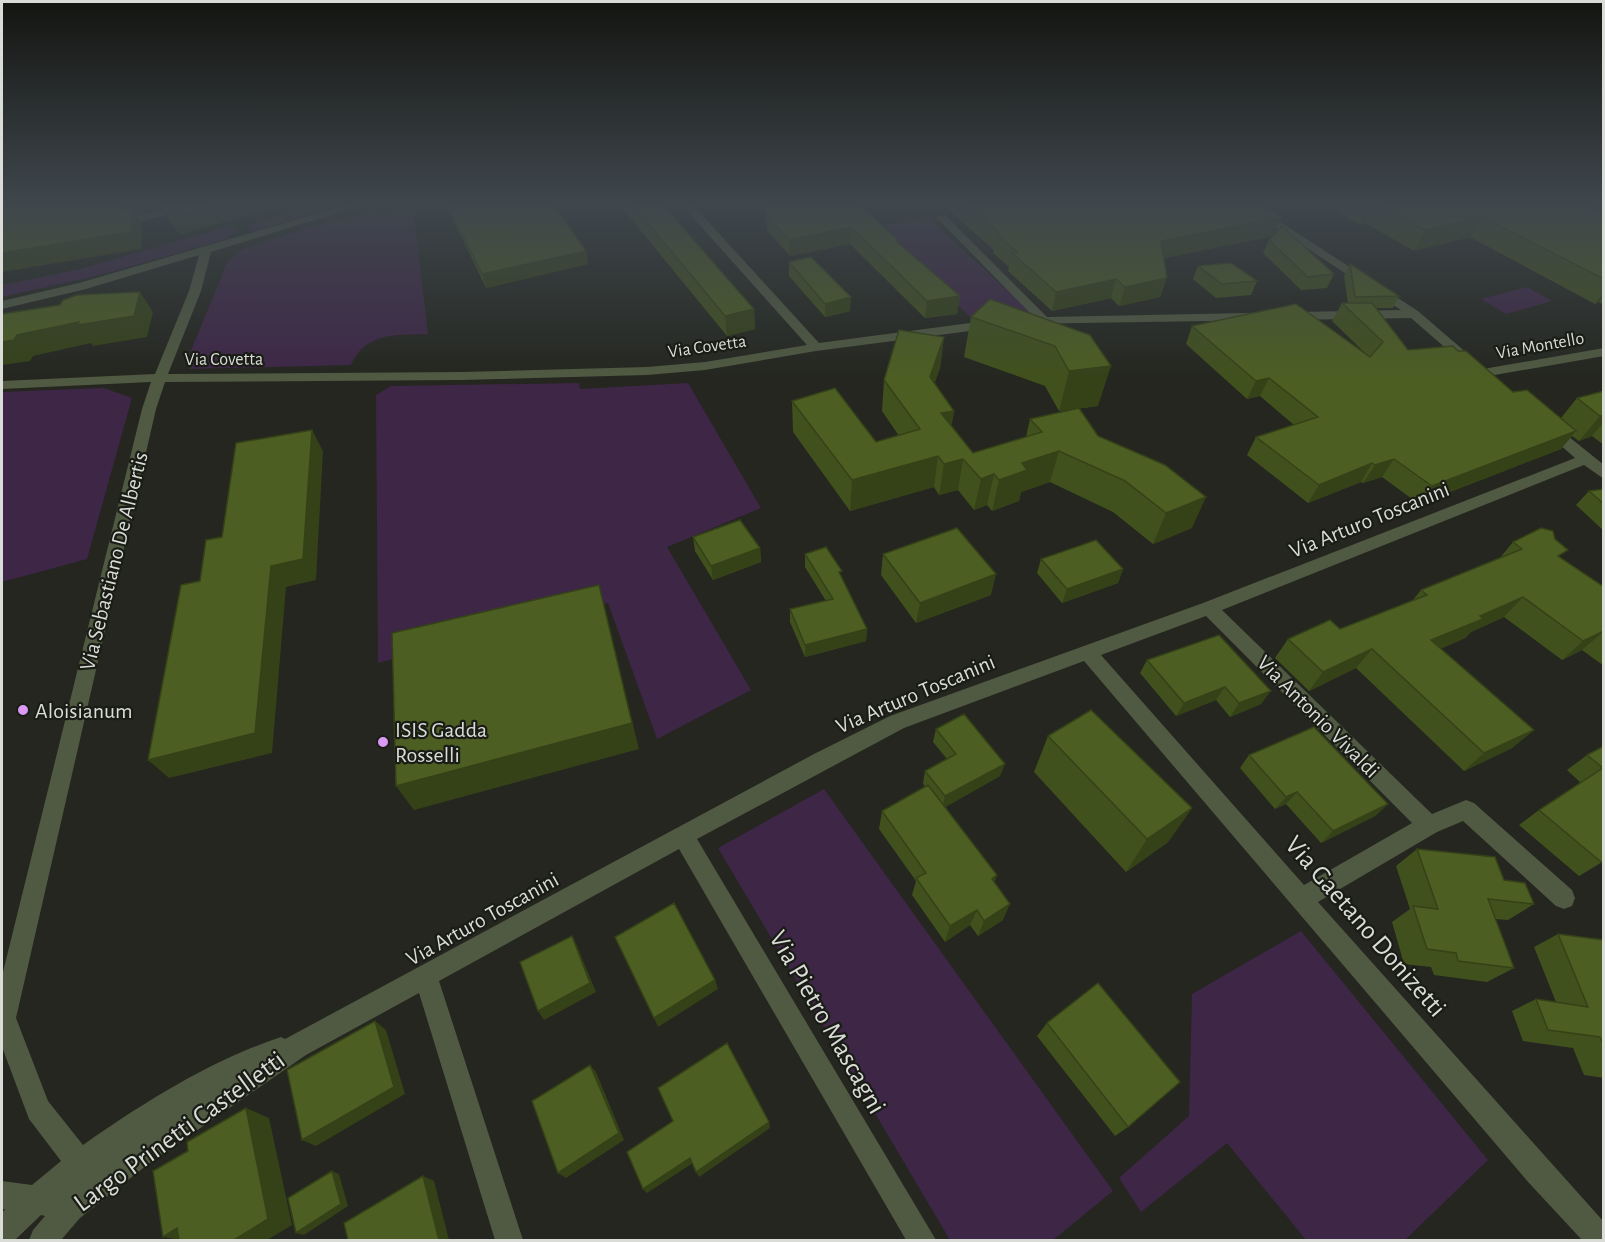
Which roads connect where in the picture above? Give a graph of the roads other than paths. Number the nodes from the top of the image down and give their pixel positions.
1 (165, 262) edge
2 (204, 262) edge
3 (739, 262) edge
4 (986, 262) edge
5 (1334, 262) edge
6 (2, 305) edge
7 (1414, 314) junction
8 (1042, 318) junction
9 (816, 347) junction
10 (1604, 352) edge
11 (1483, 373) junction
12 (158, 378) junction
13 (2, 385) edge
14 (1502, 388) edge
15 (1538, 418) edge
16 (1586, 459) junction
17 (1604, 474) edge
18 (1209, 608) junction
19 (1086, 651) junction
20 (1429, 825) junction
21 (683, 835) junction
22 (1303, 898) junction
23 (1564, 898) dead end
24 (426, 977) junction
25 (2, 1020) edge
26 (297, 1046) junction
27 (81, 1164) junction
28 (96, 1188) junction
29 (2, 1195) edge
30 (34, 1199) junction
31 (70, 1208) junction
32 (2, 1233) edge
33 (43, 1240) edge
34 (509, 1240) edge
35 (922, 1240) edge
36 (1601, 1240) edge

1 - 6 street
2 - 12 street, Via Sebastiano De Albertis
3 - 9 street
4 - 8 street
5 - 7 street
7 - 8 street, Via Covetta
7 - 11 street
8 - 9 street, Via Covetta
9 - 12 street, Via Covetta
10 - 11 street, Via Montello
11 - 14 street
12 - 13 street, Via Covetta
12 - 25 street, Via Sebastiano De Albertis
15 - 16 street
16 - 17 street
16 - 18 street, Via Arturo Toscanini
18 - 19 street, Via Arturo Toscanini
18 - 20 street, Via Antonio Vivaldi
19 - 21 street, Via Arturo Toscanini
19 - 22 street, Via Gaetano Donizetti
20 - 22 street
20 - 23 street
21 - 24 street, Via Arturo Toscanini
21 - 35 street, Via Pietro Mascagni
22 - 36 street, Via Gaetano Donizetti
24 - 26 street, Via Arturo Toscanini
24 - 34 street
25 - 27 street, Via Sebastiano De Albertis
26 - 27 street, Largo Prinetti Castelletti
26 - 28 street, Largo Prinetti Castelletti
27 - 28 street, Via Sebastiano De Albertis
27 - 30 street, Largo Prinetti Castelletti
28 - 31 street, Largo Prinetti Castelletti
29 - 30 street
30 - 31 street
30 - 32 street, Largo Prinetti Castelletti
31 - 33 street, Largo Prinetti Castelletti

